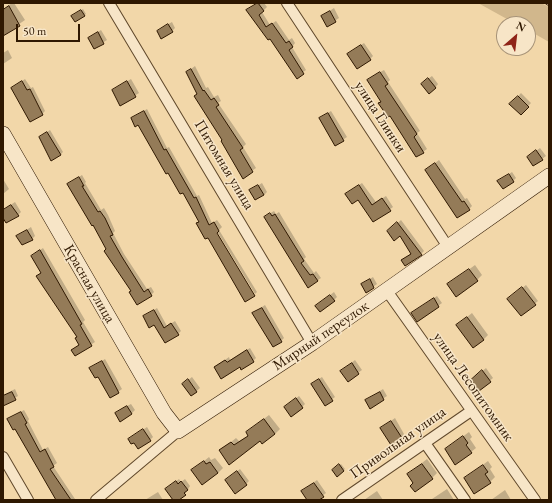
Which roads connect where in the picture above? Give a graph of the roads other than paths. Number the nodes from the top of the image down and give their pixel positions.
1 (109, 3) edge
2 (288, 3) edge
3 (3, 134) edge
4 (549, 176) edge
5 (448, 247) junction
6 (387, 291) junction
7 (312, 343) junction
8 (471, 411) junction
9 (178, 431) junction
10 (425, 443) junction
11 (3, 457) edge
12 (28, 500) edge
13 (96, 500) edge
14 (342, 500) edge
15 (465, 500) edge
16 (535, 500) edge

1 - 7 street, Питомная улица
2 - 5 street, улица Глинки
3 - 9 street, Красная улица
4 - 5 street, Мирный переулок
5 - 6 street, Мирный переулок
6 - 7 street, Мирный переулок
6 - 8 street, улица Лесопитомник
7 - 9 street, Мирный переулок
8 - 10 street, Привольная улица
8 - 16 street, улица Лесопитомник
9 - 13 street, Мирный переулок
10 - 14 street, Привольная улица
10 - 15 street
11 - 12 street

